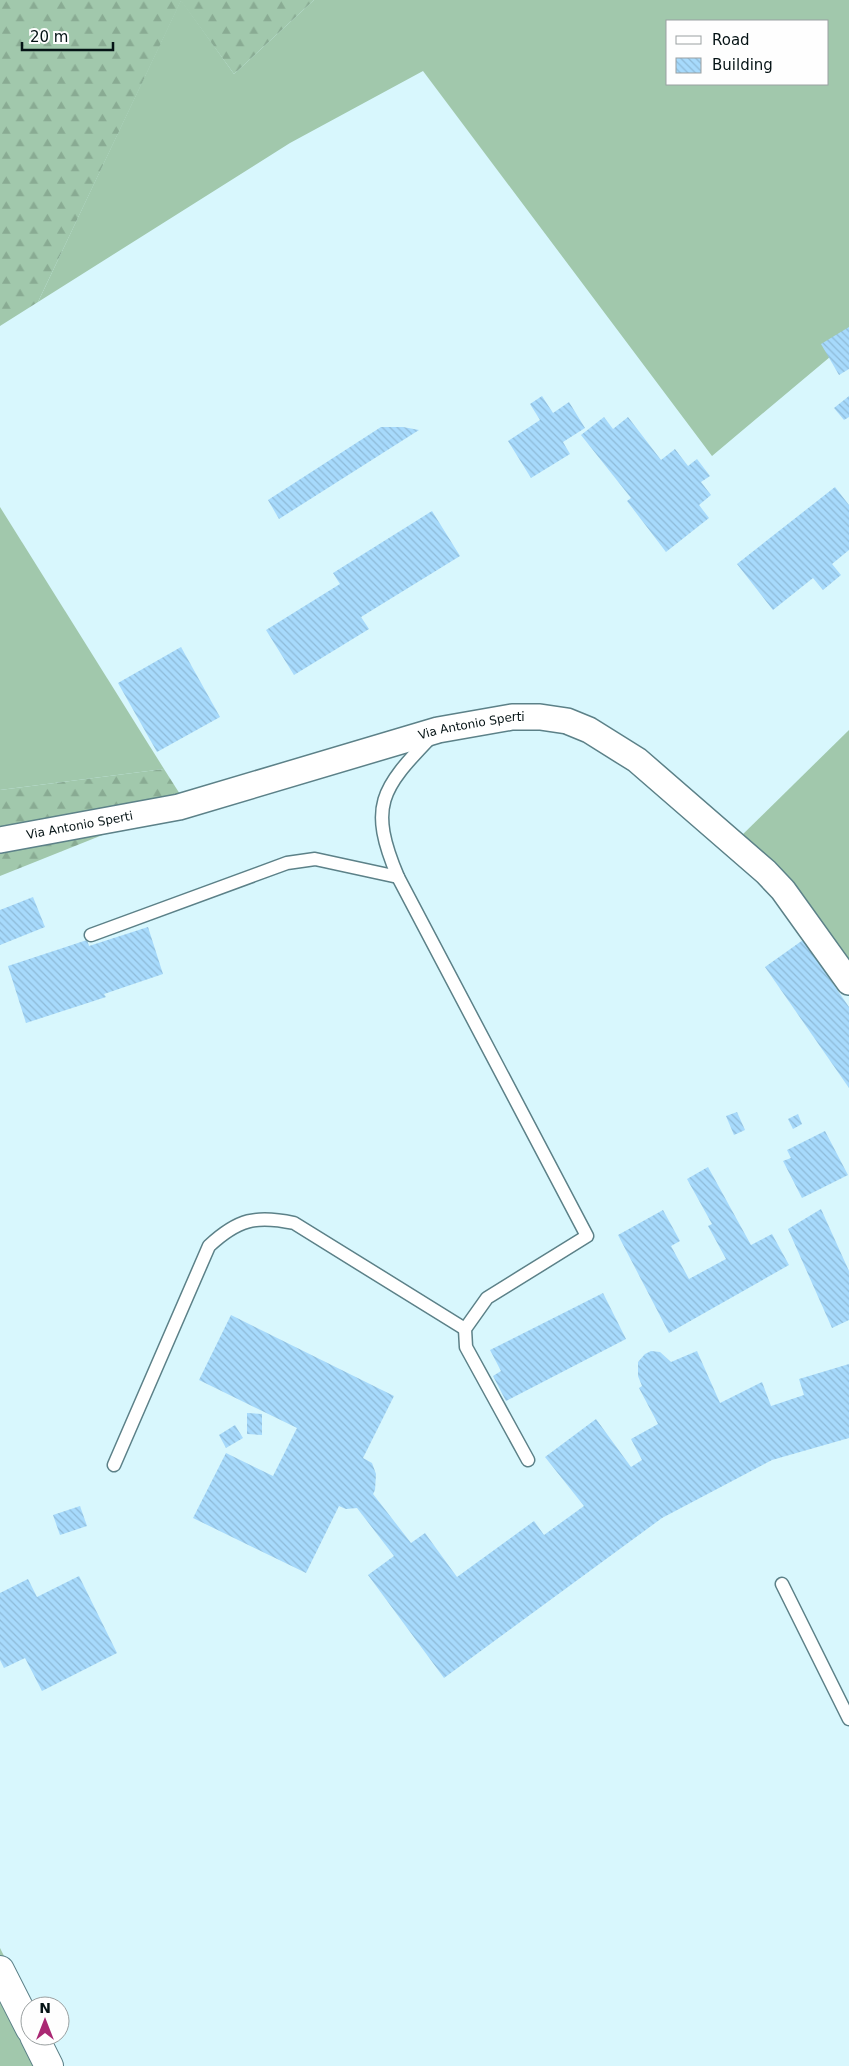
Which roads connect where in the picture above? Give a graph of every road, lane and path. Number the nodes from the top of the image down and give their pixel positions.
1 (438, 730) junction
2 (0, 840) edge
3 (398, 877) junction
4 (91, 935) dead end
5 (849, 982) edge
6 (464, 1329) junction
7 (528, 1460) dead end
8 (114, 1465) dead end
9 (782, 1584) dead end
10 (849, 1719) edge
11 (0, 1970) edge
12 (20, 2009) edge
13 (39, 2046) edge
14 (49, 2066) edge

1 - 2 street, Via Antonio Sperti
1 - 3 lane
1 - 5 street, Via Antonio Sperti
3 - 4 lane
3 - 6 lane
6 - 7 lane
6 - 8 lane
9 - 10 lane
11 - 12 street
13 - 14 street

